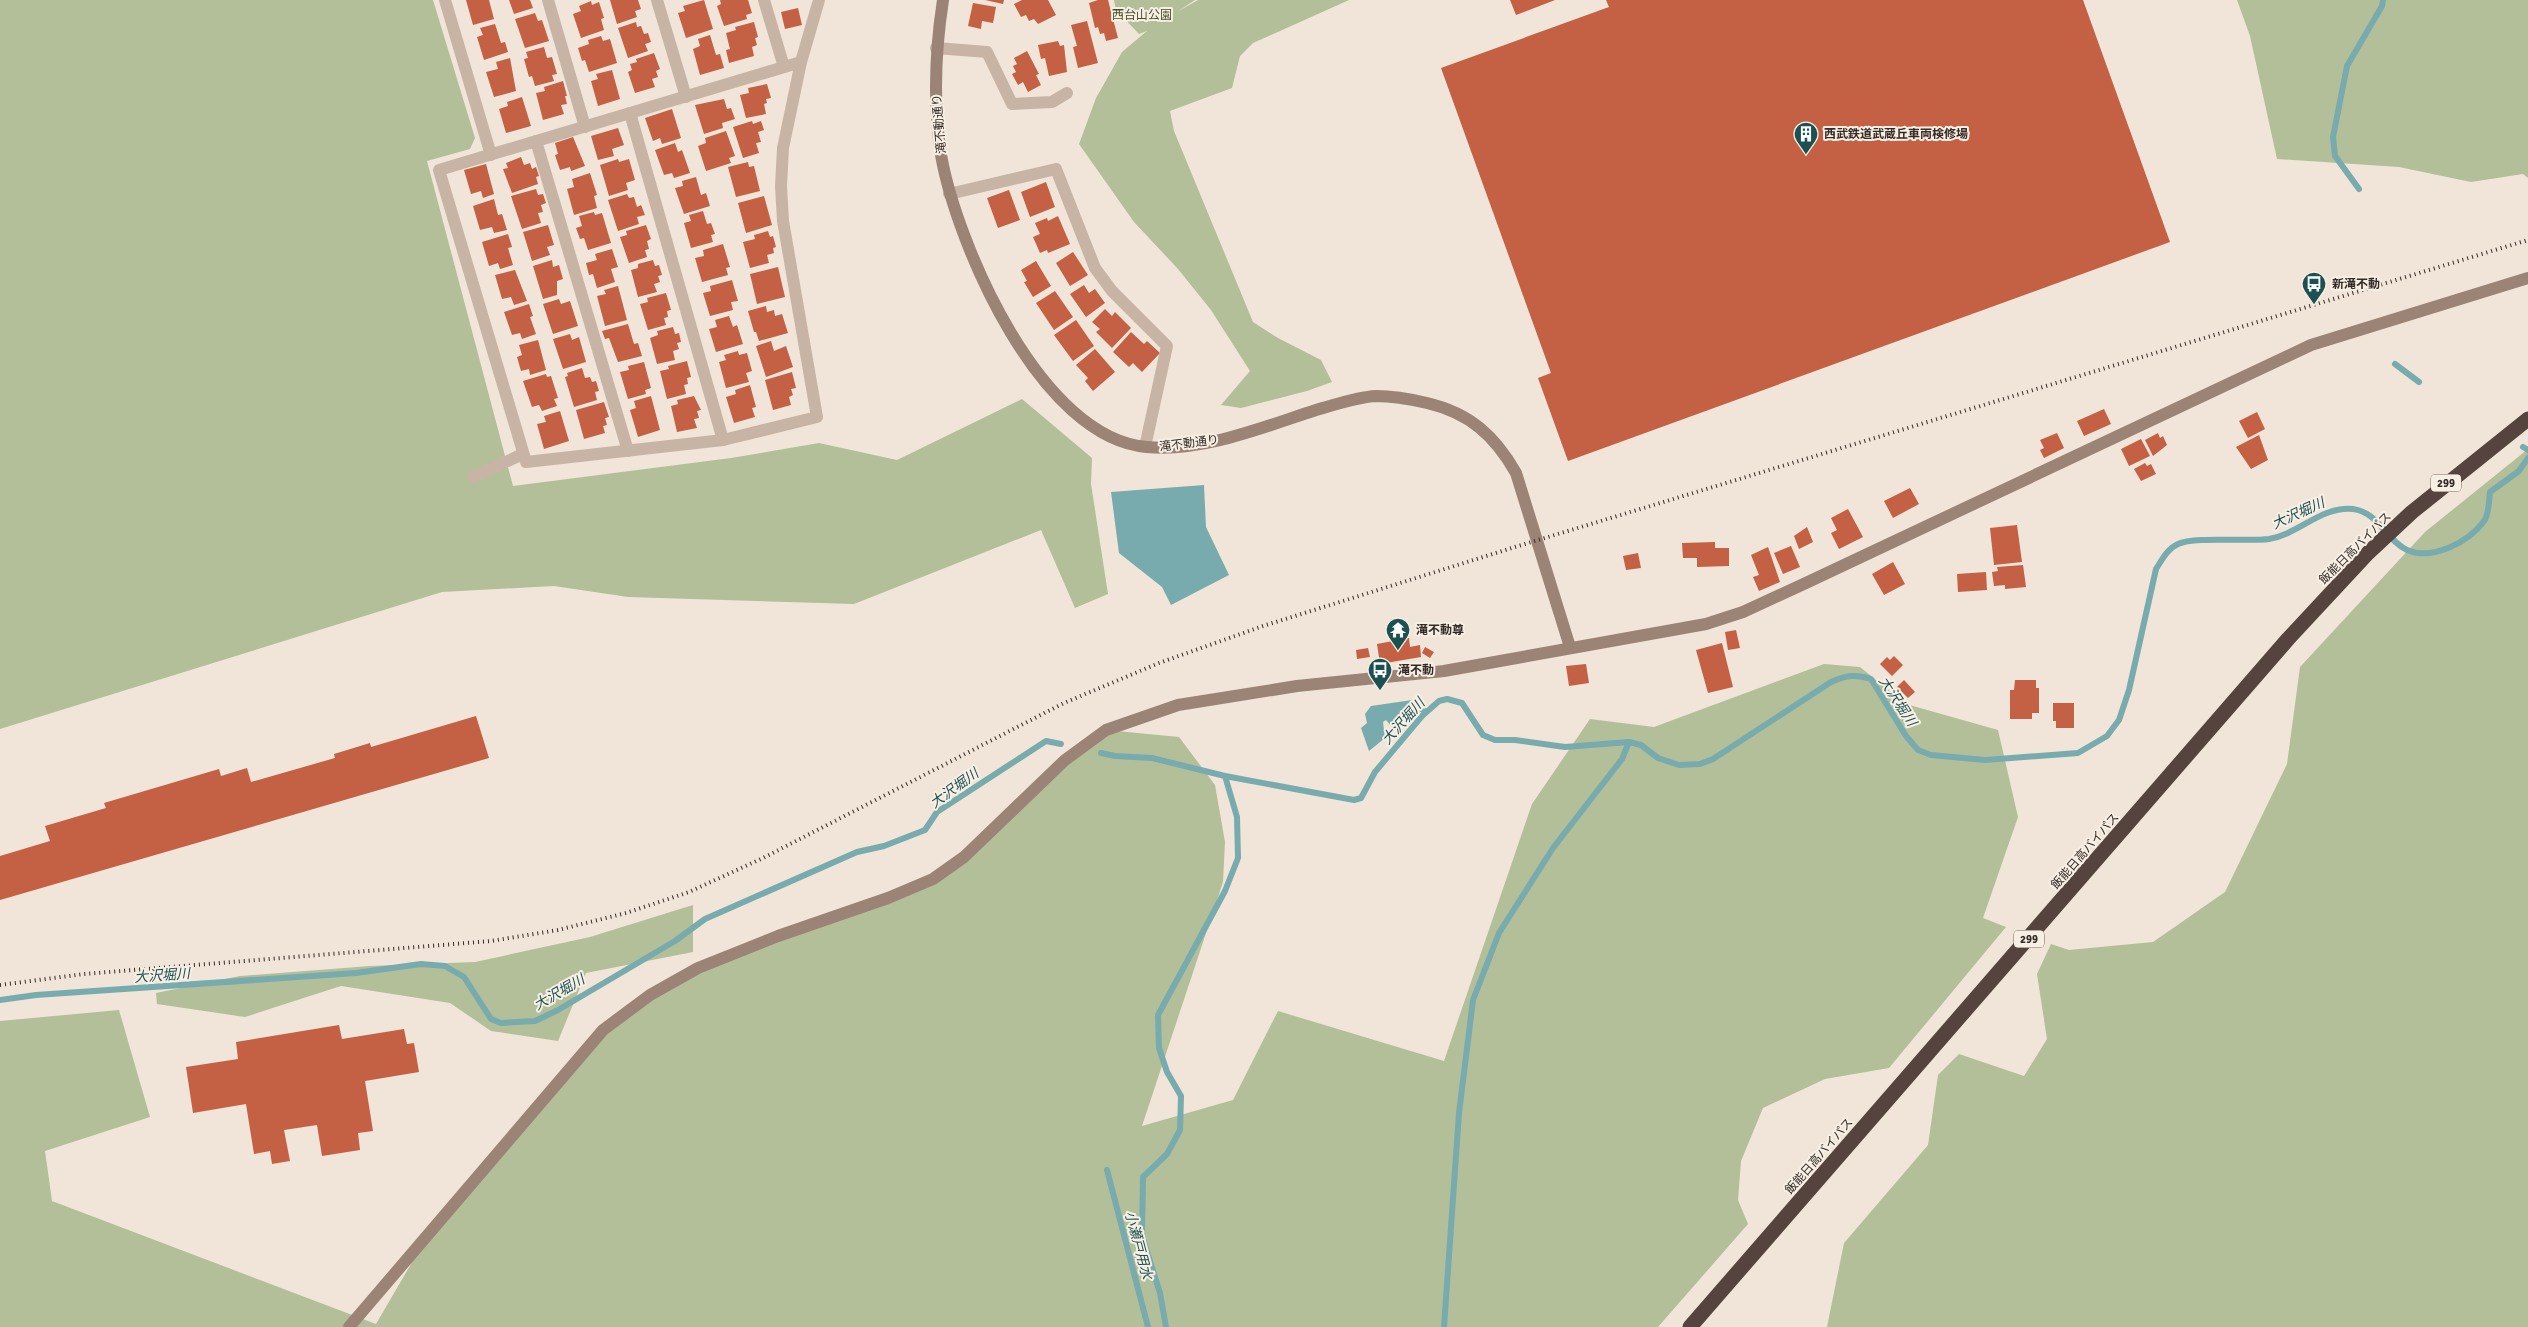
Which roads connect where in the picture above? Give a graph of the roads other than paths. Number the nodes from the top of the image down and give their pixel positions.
1 (445, 0) edge
2 (548, 0) edge
3 (657, 0) edge
4 (764, 0) edge
5 (819, 0) edge
6 (943, 0) edge
7 (936, 48) junction
8 (802, 62) junction
9 (784, 67) junction
10 (1066, 93) dead end
11 (686, 96) junction
12 (630, 113) junction
13 (585, 127) junction
14 (536, 141) junction
15 (491, 154) junction
16 (949, 194) junction
17 (2528, 278) edge
18 (2528, 419) edge
19 (724, 440) junction
20 (1145, 447) junction
21 (628, 451) junction
22 (523, 454) junction
23 (472, 477) dead end
24 (1570, 647) junction
25 (349, 1327) edge
26 (1690, 1327) edge

1 - 15 street
2 - 13 street
3 - 11 street
4 - 9 street
5 - 8 street
6 - 7 street, 滝不動通り
7 - 10 street
7 - 16 street, 滝不動通り
8 - 9 street
8 - 19 street
9 - 11 street
11 - 12 street
12 - 13 street
12 - 19 street
13 - 14 street
14 - 15 street
14 - 21 street
15 - 22 street
16 - 20 street, 滝不動通り
16 - 20 street
17 - 24 street
18 - 26 highway, 飯能日高バイパス / 299
19 - 21 street
20 - 24 street, 滝不動通り
21 - 22 street
22 - 23 street
24 - 25 street

